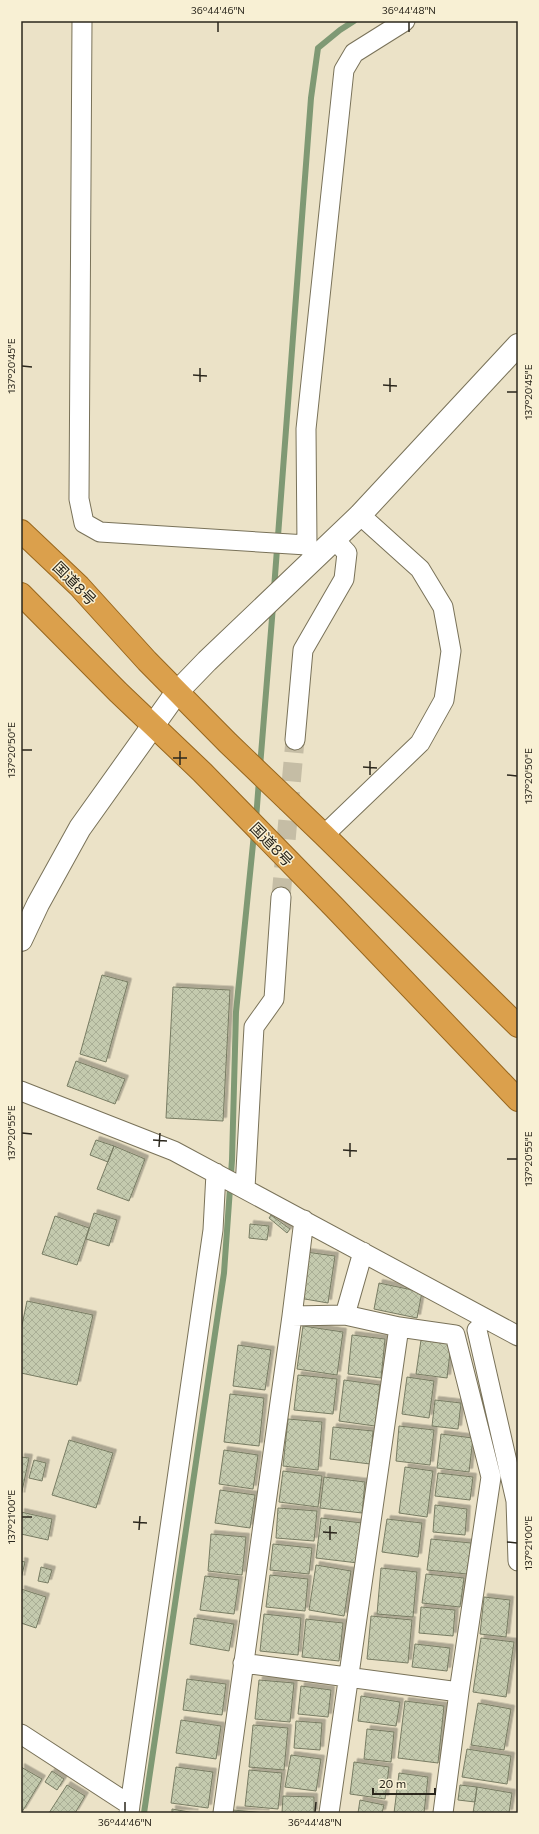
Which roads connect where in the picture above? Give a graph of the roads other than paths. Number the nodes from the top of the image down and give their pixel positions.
1 (82, 21) edge
2 (405, 21) edge
3 (518, 345) edge
4 (360, 515) junction
5 (21, 531) edge
6 (335, 540) junction
7 (311, 550) junction
8 (21, 594) edge
9 (178, 692) junction
10 (154, 725) junction
11 (295, 740) tunnel mouth
12 (324, 835) junction
13 (281, 897) tunnel mouth
14 (21, 940) edge
15 (518, 1026) edge
16 (21, 1091) edge
17 (518, 1100) edge
18 (216, 1172) junction
19 (245, 1188) junction
20 (304, 1220) junction
21 (363, 1252) junction
22 (345, 1315) junction
23 (292, 1316) junction
24 (399, 1327) junction
25 (476, 1330) dead end
26 (518, 1336) edge
27 (518, 1561) edge
28 (243, 1663) junction
29 (349, 1677) junction
30 (459, 1692) junction
31 (21, 1734) edge
32 (130, 1809) edge
33 (223, 1813) edge
34 (329, 1813) edge
35 (443, 1813) edge

1 - 7 street
2 - 7 street
3 - 4 street
4 - 6 street
4 - 12 street
5 - 9 highway, 国道8号
6 - 7 street
6 - 11 street
7 - 9 street
8 - 10 highway, 国道8号
9 - 10 street
9 - 12 highway, 国道8号
10 - 14 street
10 - 17 highway, 国道8号
12 - 15 highway, 国道8号
13 - 19 street
16 - 18 street
18 - 19 street
18 - 32 street
19 - 20 street
20 - 21 street
20 - 23 street
21 - 22 street
21 - 26 street
22 - 23 street
22 - 24 street
23 - 28 street
24 - 29 street
24 - 30 street
25 - 27 street
28 - 29 street
28 - 33 street
29 - 30 street
29 - 34 street
30 - 35 street
31 - 32 street

